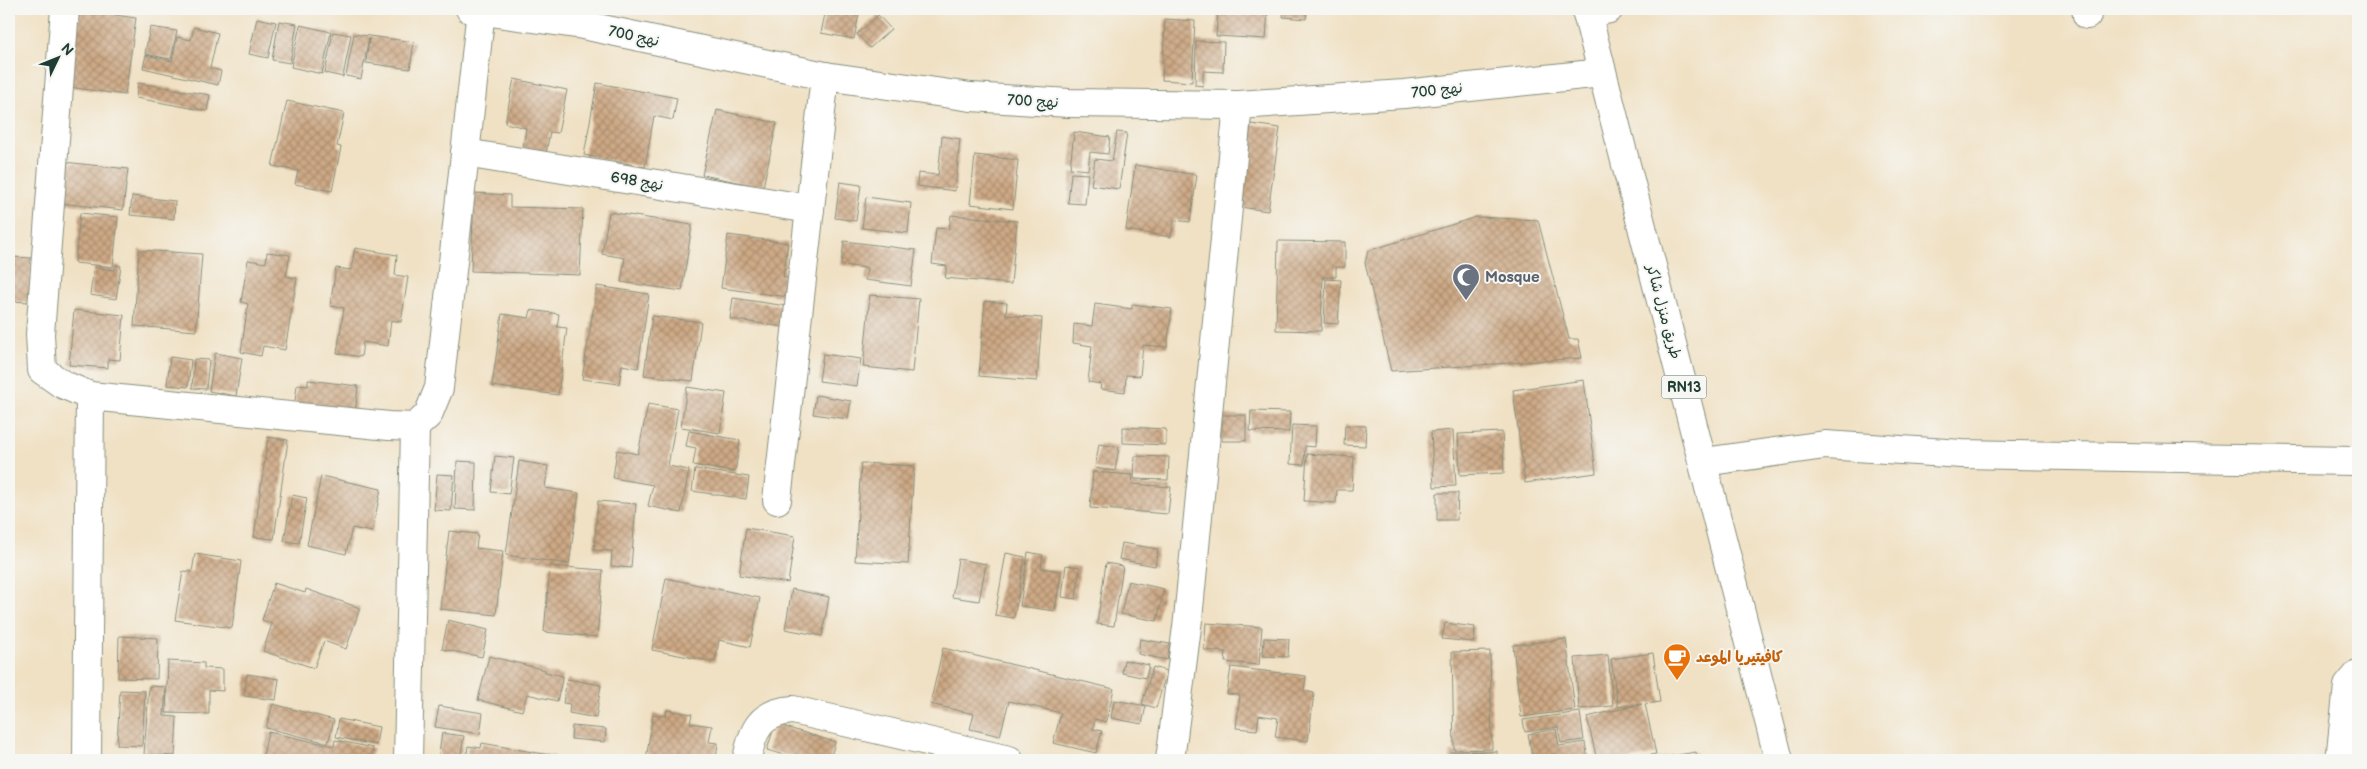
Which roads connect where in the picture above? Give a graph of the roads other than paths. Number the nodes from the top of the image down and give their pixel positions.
1 (65, 9) edge
2 (476, 10) edge
3 (1594, 10) edge
4 (1602, 73) junction
5 (825, 76) junction
6 (1238, 105) junction
7 (465, 153) junction
8 (810, 209) junction
9 (90, 396) junction
10 (415, 427) junction
11 (2353, 461) dead end
12 (1704, 462) junction
13 (777, 500) dead end
14 (2358, 674) edge
15 (87, 760) edge
16 (408, 760) edge
17 (747, 760) edge
18 (1009, 760) edge
19 (1170, 760) edge
20 (1779, 760) edge
21 (2340, 760) edge

1 - 9 street
2 - 5 street, نهج 700
2 - 7 street
3 - 4 street, طريق منزل شاكر / RN13
4 - 6 street, نهج 700
4 - 12 street, طريق منزل شاكر / RN13
5 - 6 street, نهج 700
5 - 8 street
6 - 19 street
7 - 8 street, نهج 698
7 - 10 street
8 - 13 street
9 - 10 street
9 - 15 street
10 - 16 street
11 - 12 street
12 - 20 street, طريق منزل شاكر / RN13
14 - 21 street
17 - 18 street

